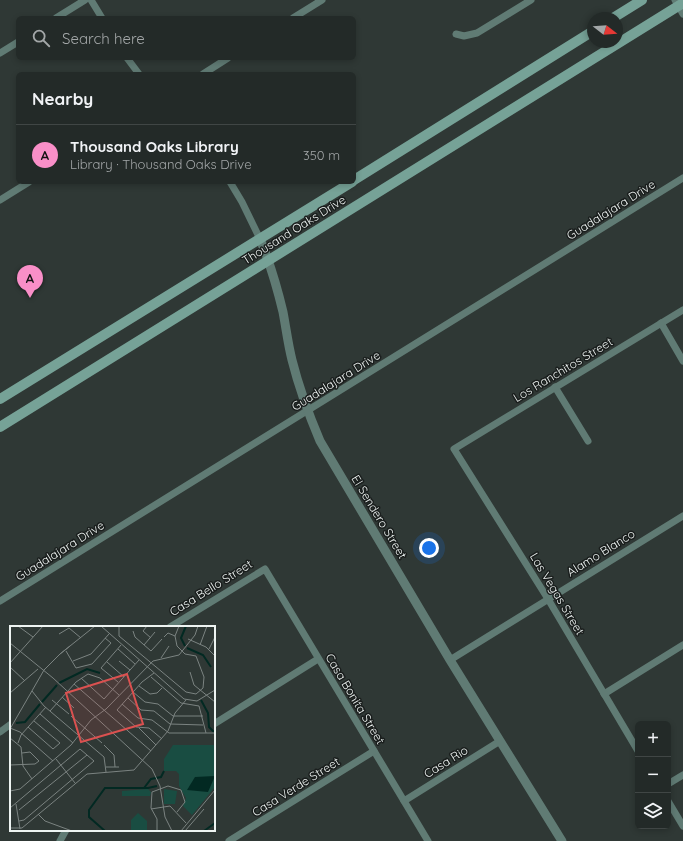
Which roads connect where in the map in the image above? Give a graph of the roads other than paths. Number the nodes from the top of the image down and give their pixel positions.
1 (85, 0) edge
2 (90, 0) edge
3 (322, 0) edge
4 (531, 0) edge
5 (642, 0) edge
6 (680, 6) edge
7 (623, 12) edge
8 (59, 16) edge
9 (101, 16) edge
10 (296, 16) edge
11 (456, 34) dead end
12 (587, 35) edge
13 (16, 43) edge
14 (0, 53) edge
15 (128, 60) edge
16 (225, 60) edge
17 (138, 72) edge
18 (206, 72) edge
19 (683, 178) edge
20 (356, 179) edge
21 (26, 184) edge
22 (231, 184) edge
23 (348, 184) edge
24 (0, 200) edge
25 (260, 239) junction
26 (269, 261) junction
27 (683, 310) edge
28 (661, 323) junction
29 (683, 361) edge
30 (555, 387) junction
31 (0, 399) edge
32 (308, 411) junction
33 (0, 427) edge
34 (588, 441) dead end
35 (454, 450) joint
36 (683, 516) edge
37 (264, 569) joint
38 (548, 599) junction
39 (0, 602) edge
40 (172, 626) edge
41 (683, 645) edge
42 (318, 659) junction
43 (450, 660) junction
44 (604, 694) junction
45 (215, 723) edge
46 (10, 725) edge
47 (0, 732) edge
48 (500, 741) junction
49 (635, 746) edge
50 (374, 751) junction
51 (683, 775) edge
52 (671, 782) edge
53 (404, 801) junction
54 (671, 806) edge
55 (683, 826) edge
56 (65, 831) edge
57 (60, 841) edge
58 (229, 841) edge
59 (428, 841) edge
60 (562, 841) edge

1 - 8 street
2 - 9 street
3 - 10 street
4 - 11 street
5 - 7 main road
6 - 26 main road, Thousand Oaks Drive
12 - 20 main road, Thousand Oaks Drive
13 - 14 street
15 - 17 street
16 - 18 street
19 - 32 street, Guadalajara Drive
21 - 24 street
22 - 25 street, El Sendero Street
23 - 25 main road, Thousand Oaks Drive
25 - 26 street, El Sendero Street
25 - 31 main road, Thousand Oaks Drive
26 - 32 street, El Sendero Street
26 - 33 main road, Thousand Oaks Drive
27 - 28 street, Los Ranchitos Street
28 - 29 street
28 - 30 street, Los Ranchitos Street
30 - 34 street
30 - 35 street, Los Ranchitos Street
32 - 39 street, Guadalajara Drive
32 - 43 street, El Sendero Street
35 - 38 street, Las Vegas Street
36 - 38 street, Alamo Blanco
37 - 40 street, Casa Bello Street
37 - 42 street, Casa Bonita Street
38 - 43 street, Alamo Blanco
38 - 44 street, Las Vegas Street
41 - 44 street
42 - 45 street
42 - 50 street, Casa Bonita Street
43 - 48 street, El Sendero Street
44 - 49 street, Las Vegas Street
46 - 47 street
48 - 53 street, Casa Rio
48 - 60 street, El Sendero Street
50 - 53 street, Casa Bonita Street
50 - 58 street, Casa Verde Street
51 - 52 street
53 - 59 street, Casa Bonita Street
54 - 55 street
56 - 57 street

